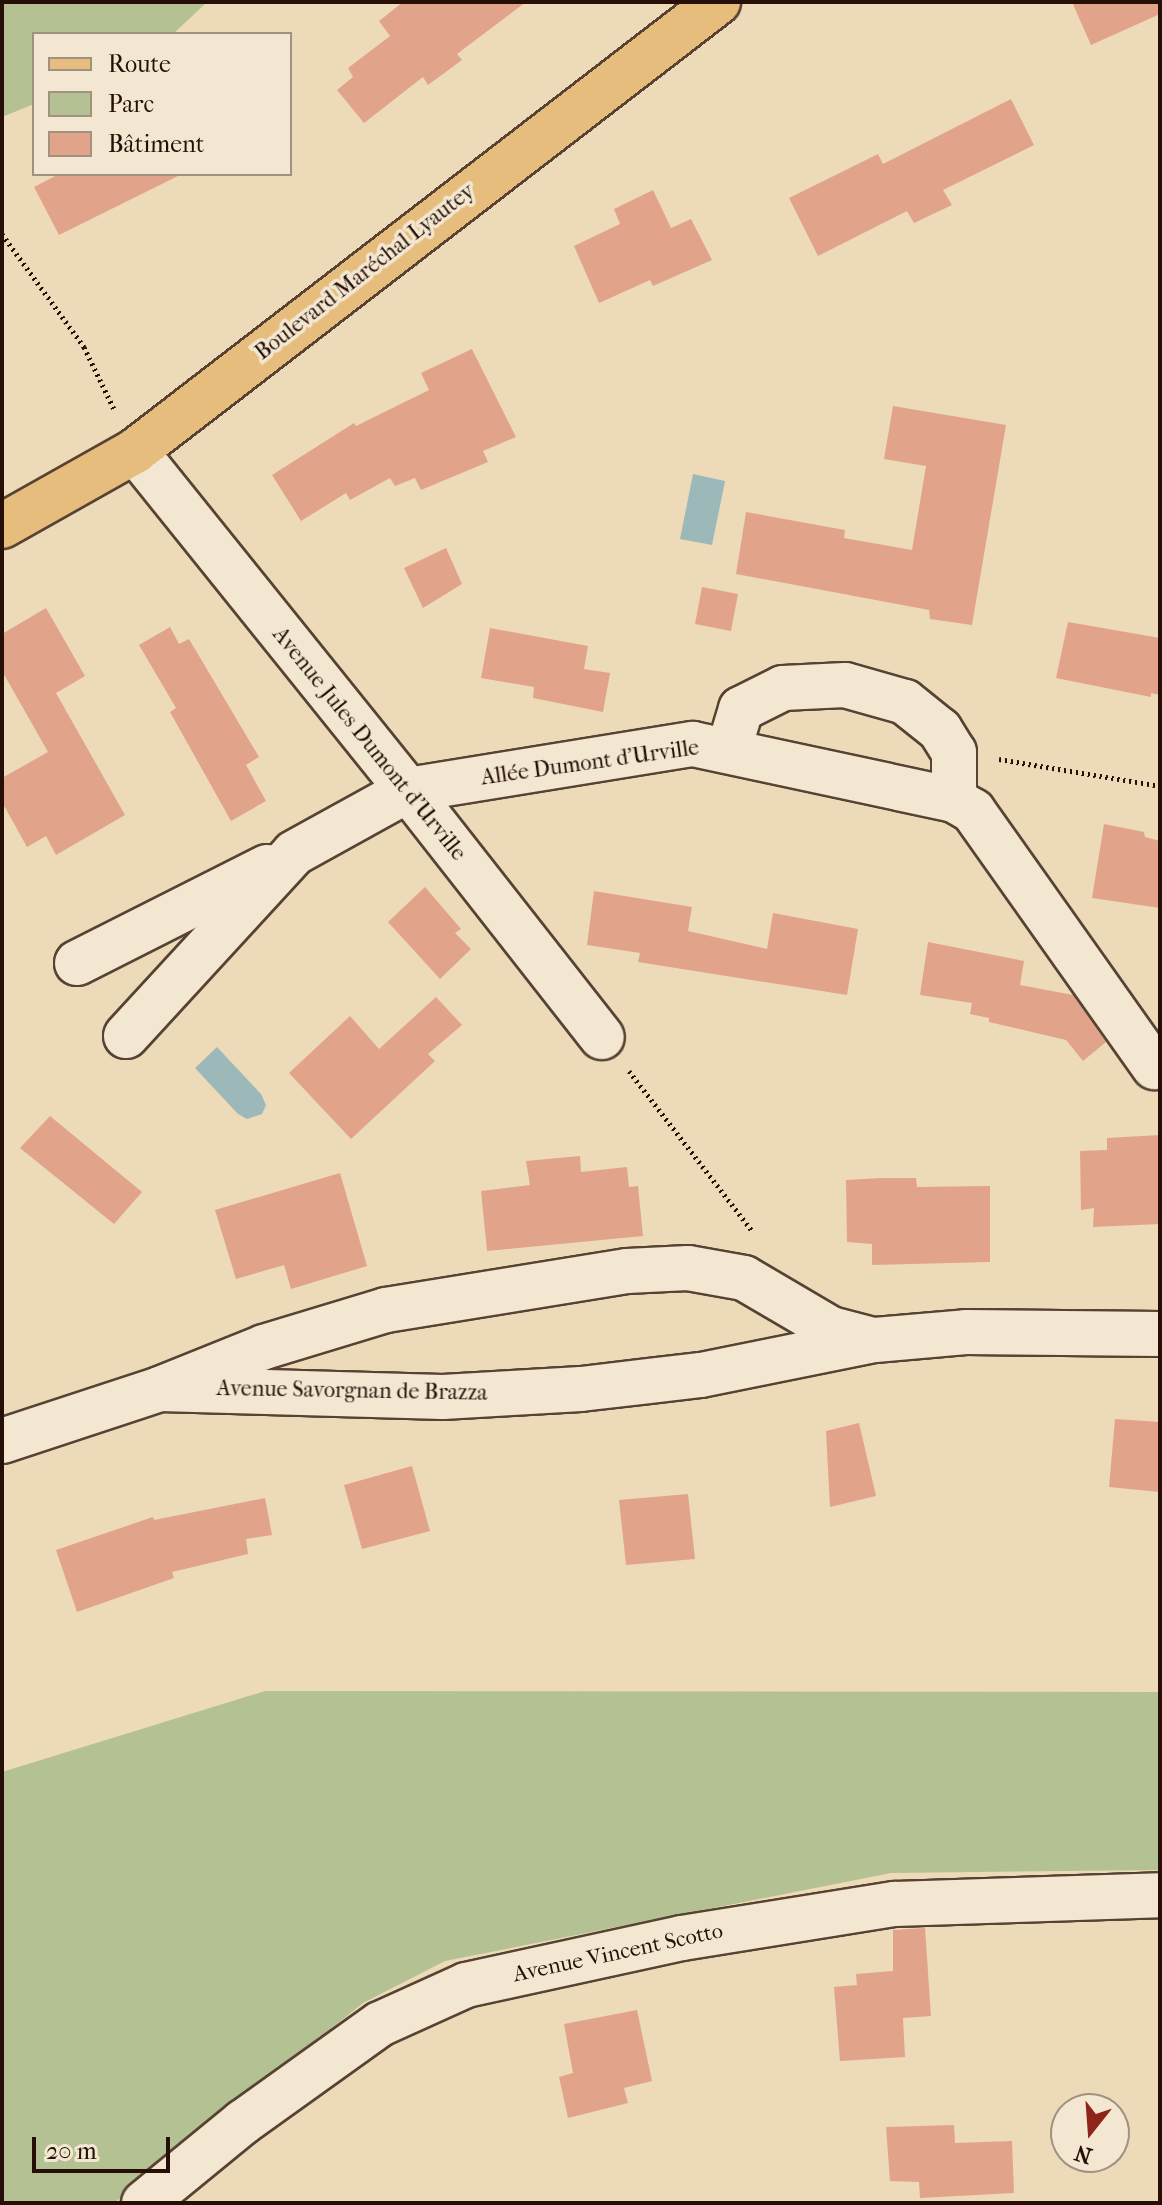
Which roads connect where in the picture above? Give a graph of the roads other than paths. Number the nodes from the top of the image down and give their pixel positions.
1 (718, 2) edge
2 (135, 451) junction
3 (2, 526) edge
4 (729, 749) junction
5 (408, 790) junction
6 (954, 800) junction
7 (294, 853) junction
8 (77, 963) dead end
9 (126, 1036) dead end
10 (614, 1052) road end
11 (1154, 1067) dead end
12 (1160, 1334) edge
13 (875, 1340) junction
14 (160, 1389) junction
15 (2, 1441) edge
16 (1160, 1895) edge
17 (144, 2203) edge

1 - 2 main road, Boulevard Maréchal Lyautey
2 - 3 main road, Boulevard Maréchal Lyautey
2 - 5 street, Avenue Jules Dumont d'Urville
4 - 5 street, Allée Dumont d'Urville
4 - 6 street, Allée Dumont d'Urville
4 - 6 street
5 - 7 street, Allée Dumont d'Urville
5 - 10 street, Avenue Jules Dumont d'Urville
6 - 11 street, Allée Dumont d'Urville
7 - 8 street
7 - 9 street, Allée Dumont d'Urville
12 - 13 street, Avenue Savorgnan de Brazza
13 - 14 street, Avenue Savorgnan de Brazza
13 - 14 street, Avenue Savorgnan de Brazza
14 - 15 street, Avenue Savorgnan de Brazza
16 - 17 street, Avenue Vincent Scotto

